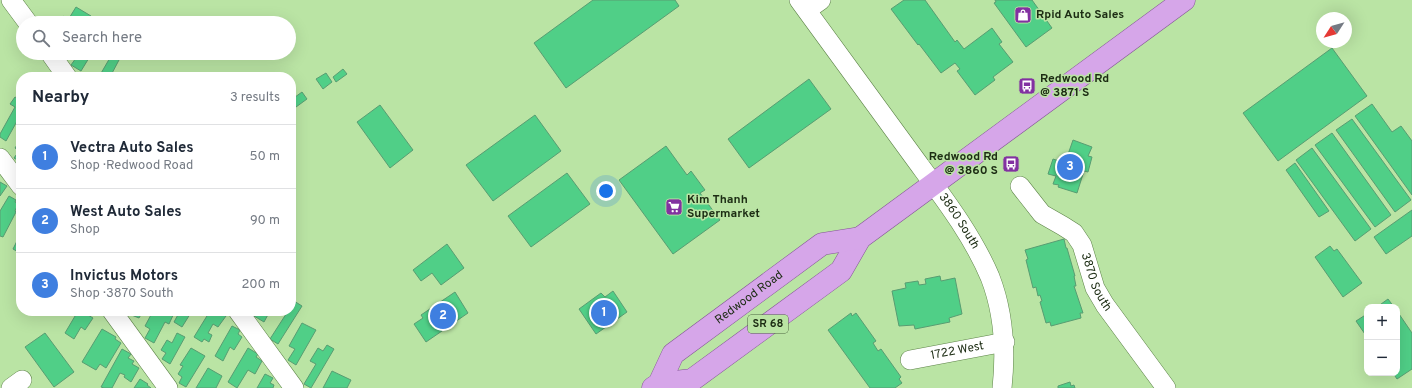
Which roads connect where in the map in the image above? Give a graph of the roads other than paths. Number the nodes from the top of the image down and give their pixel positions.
1 (11, 0) edge
2 (1184, 0) edge
3 (809, 4) edge
4 (23, 16) edge
5 (55, 60) edge
6 (63, 72) edge
7 (0, 158) edge
8 (16, 179) edge
9 (933, 184) junction
10 (1020, 186) dead end
11 (860, 238) junction
12 (116, 316) edge
13 (242, 316) edge
14 (1004, 342) junction
15 (910, 360) dead end
16 (658, 387) edge
17 (168, 388) edge
18 (294, 388) edge
19 (1002, 388) edge
20 (1166, 388) edge

1 - 4 street
2 - 9 main road, Redwood Road / SR 68
3 - 9 street, 3860 South
5 - 6 street
7 - 8 street
9 - 11 main road, Redwood Road / SR 68
9 - 14 street, 3860 South
10 - 20 street, 3870 South
11 - 16 main road, Redwood Road / SR 68
11 - 16 main road, Redwood Road / SR 68
12 - 17 street
13 - 18 street
14 - 15 street, 1722 West
14 - 19 street, 3860 South

